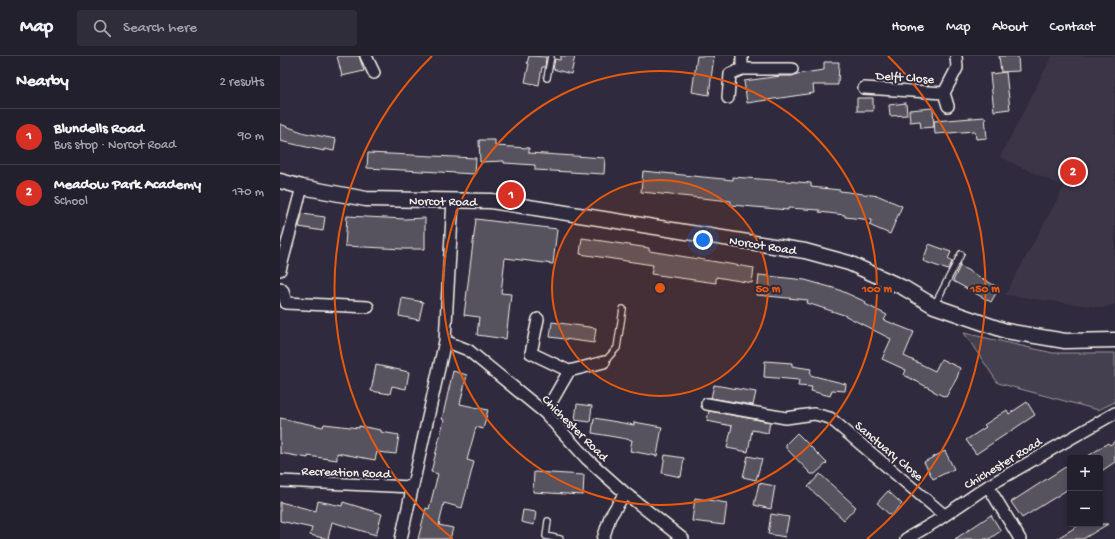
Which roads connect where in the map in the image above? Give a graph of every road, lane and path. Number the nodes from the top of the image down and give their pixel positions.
1 (366, 56) edge
2 (552, 56) edge
3 (742, 56) edge
4 (956, 56) edge
5 (742, 68) junction
6 (792, 69) dead end
7 (374, 73) dead end
8 (547, 78) dead end
9 (864, 88) dead end
10 (944, 92) junction
11 (728, 98) dead end
12 (948, 106) dead end
13 (280, 181) edge
14 (302, 187) junction
15 (452, 200) junction
16 (961, 254) dead end
17 (280, 270) edge
18 (280, 288) edge
19 (934, 306) junction
20 (368, 307) dead end
21 (623, 309) dead end
22 (538, 319) dead end
23 (1115, 340) edge
24 (444, 341) junction
25 (604, 362) joint
26 (569, 371) junction
27 (707, 404) dead end
28 (545, 413) junction
29 (1115, 413) edge
30 (280, 481) edge
31 (988, 486) junction
32 (412, 487) junction
33 (625, 494) junction
34 (944, 515) junction
35 (548, 521) dead end
36 (401, 539) edge
37 (560, 539) edge
38 (603, 539) edge
39 (683, 539) edge
40 (906, 539) edge
41 (1020, 539) edge

1 - 7 street
2 - 8 lane
3 - 5 street
4 - 10 street, Delft Close
5 - 6 street
5 - 11 street
9 - 10 street, Delft Close
10 - 12 street, Delft Close
13 - 14 street, Norcot Road
14 - 15 street, Norcot Road
14 - 17 street
15 - 19 street, Norcot Road
15 - 24 street
16 - 19 lane
18 - 20 street
19 - 23 street, Norcot Road
21 - 25 lane
22 - 26 street
24 - 28 street, Chichester Road
24 - 32 street
25 - 26 street
26 - 28 street
27 - 34 street, Sanctuary Close
28 - 33 street, Chichester Road
29 - 31 street, Chichester Road
30 - 32 street, Recreation Road
31 - 34 street, Chichester Road
31 - 41 street
32 - 36 street
33 - 38 street
33 - 39 street, Chichester Road
34 - 40 street, Chichester Road
35 - 37 lane

